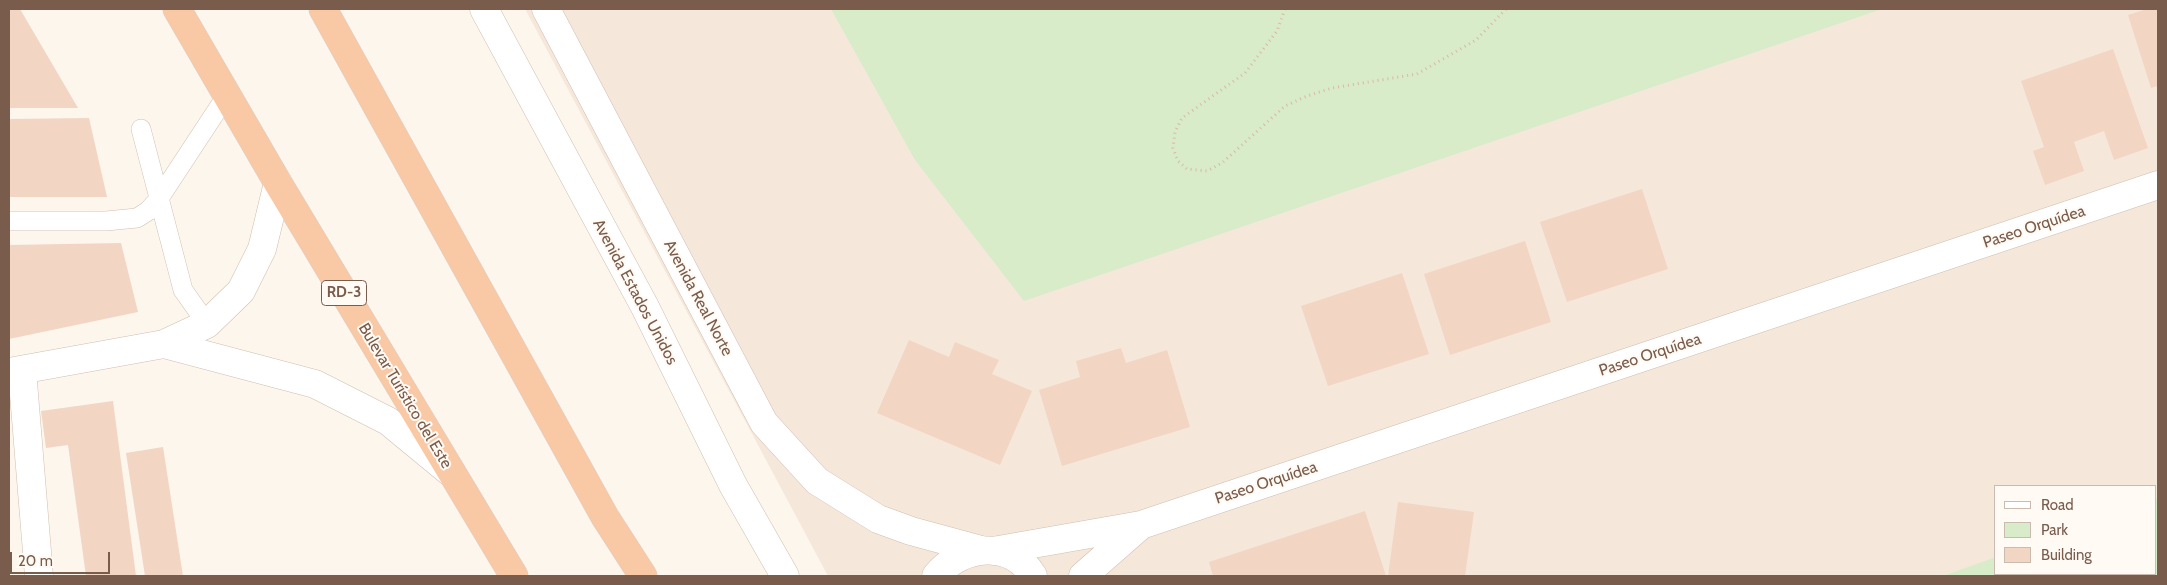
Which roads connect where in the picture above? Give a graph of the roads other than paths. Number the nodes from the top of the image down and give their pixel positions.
1 (177, 9) edge
2 (322, 9) edge
3 (484, 9) edge
4 (546, 9) edge
5 (227, 95) junction
6 (140, 129) dead end
7 (278, 183) junction
8 (2158, 185) edge
9 (158, 200) junction
10 (9, 221) edge
11 (207, 324) junction
12 (164, 344) junction
13 (15, 371) edge
14 (451, 473) junction
15 (1141, 525) junction
16 (911, 531) junction
17 (987, 551) junction
18 (39, 576) edge
19 (514, 576) edge
20 (643, 576) edge
21 (785, 576) edge
22 (930, 576) edge
23 (936, 576) edge
24 (1033, 576) edge
25 (1084, 576) edge

1 - 5 highway, Bulevar Turístico del Este / RD-3
2 - 20 highway
3 - 21 street, Avenida Estados Unidos
4 - 16 street, Avenida Real Norte
5 - 7 highway, Bulevar Turístico del Este / RD-3
5 - 9 lane
6 - 9 lane
7 - 11 street
7 - 14 highway, Bulevar Turístico del Este / RD-3
8 - 15 street, Paseo Orquídea
9 - 10 lane
9 - 11 lane
11 - 12 street
12 - 13 street
12 - 14 street
13 - 18 street
14 - 19 highway, Bulevar Turístico del Este / RD-3
15 - 17 street, Paseo Orquídea
15 - 25 street
16 - 17 street, Avenida Real Norte
16 - 22 street
17 - 23 street, Paseo Orquídea
17 - 24 street, Avenida Real Norte

